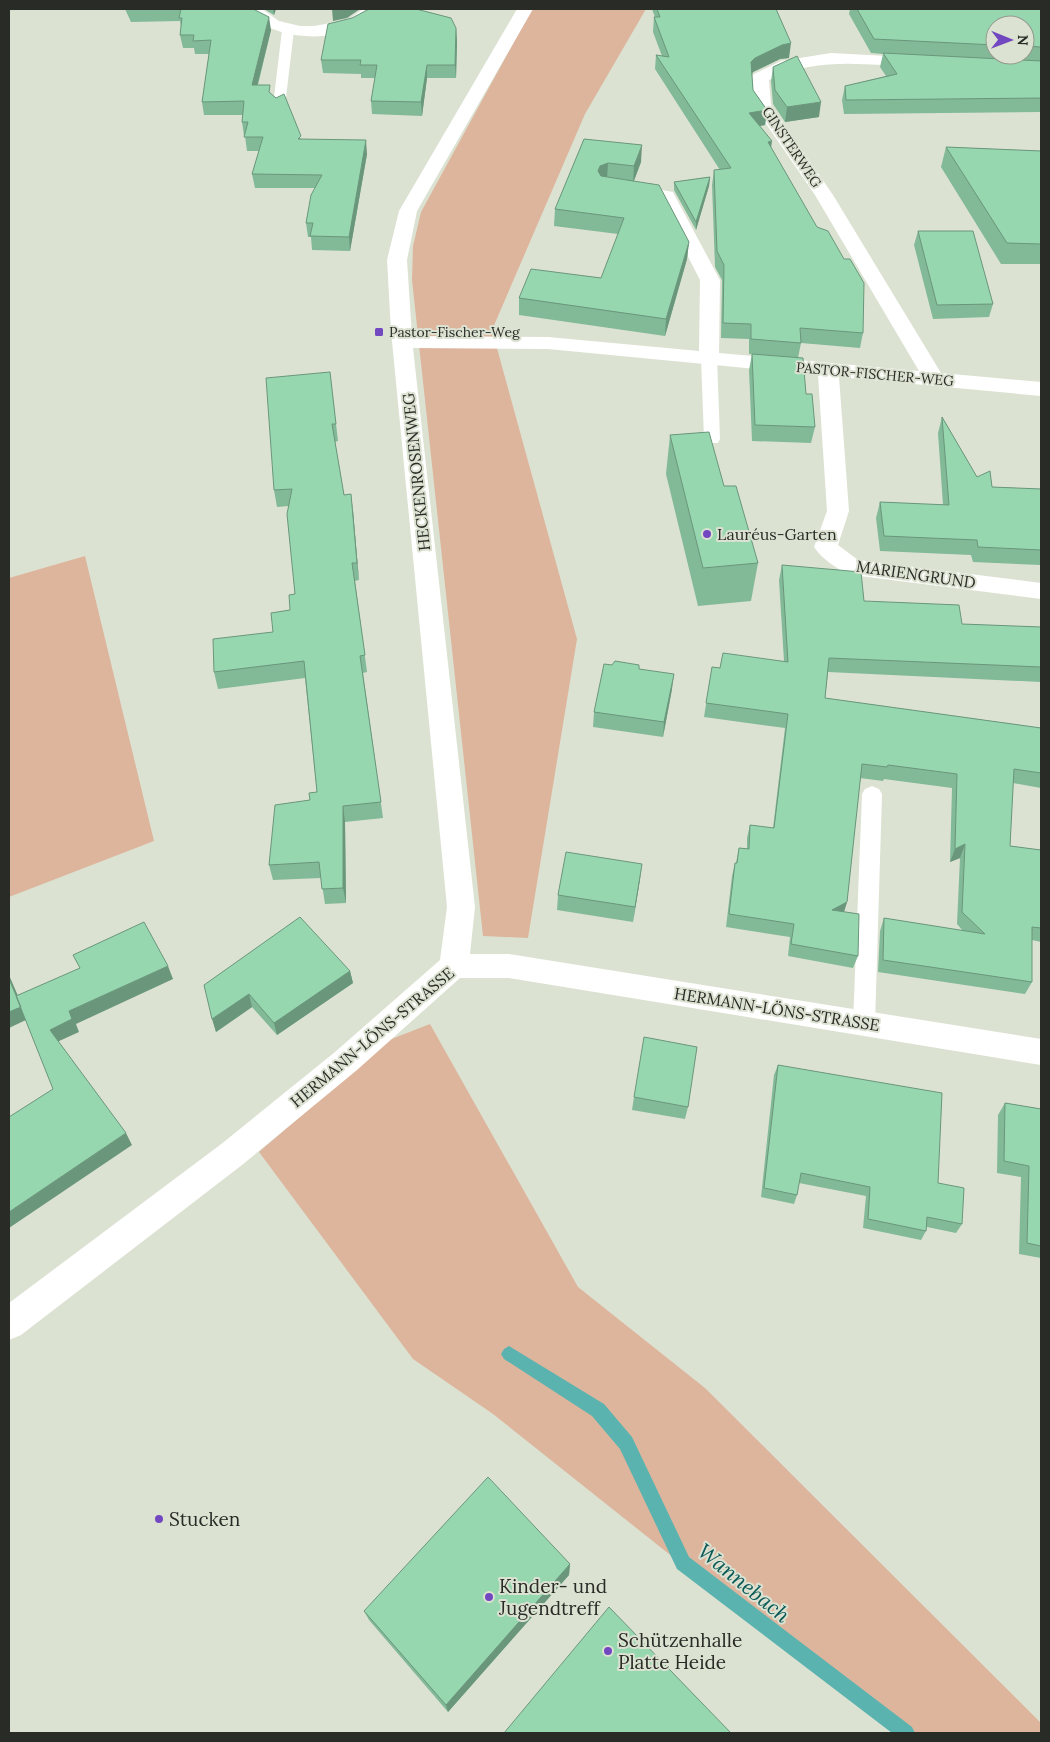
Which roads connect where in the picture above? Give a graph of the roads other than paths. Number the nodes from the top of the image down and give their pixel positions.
1 (253, 9) edge
2 (373, 9) edge
3 (525, 9) edge
4 (288, 30) junction
5 (937, 63) edge
6 (279, 106) edge
7 (608, 187) edge
8 (403, 342) junction
9 (709, 358) junction
10 (828, 369) junction
11 (934, 380) junction
12 (1041, 389) edge
13 (712, 439) edge
14 (1041, 591) edge
15 (872, 794) dead end
16 (454, 966) junction
17 (864, 1024) junction
18 (1041, 1052) edge
19 (9, 1323) edge

1 - 4 street
2 - 4 street
3 - 8 street, HECKENROSENWEG
4 - 6 lane
5 - 11 street, GINSTERWEG
7 - 9 street
8 - 9 street, PASTOR-FISCHER-WEG
8 - 16 street, HECKENROSENWEG
9 - 10 street, PASTOR-FISCHER-WEG
9 - 13 lane
10 - 11 street, PASTOR-FISCHER-WEG
10 - 14 street, MARIENGRUND
11 - 12 street, PASTOR-FISCHER-WEG
15 - 17 lane
16 - 17 street, HERMANN-LÖNS-STRASSE
16 - 19 street, HERMANN-LÖNS-STRASSE
17 - 18 street, HERMANN-LÖNS-STRASSE

